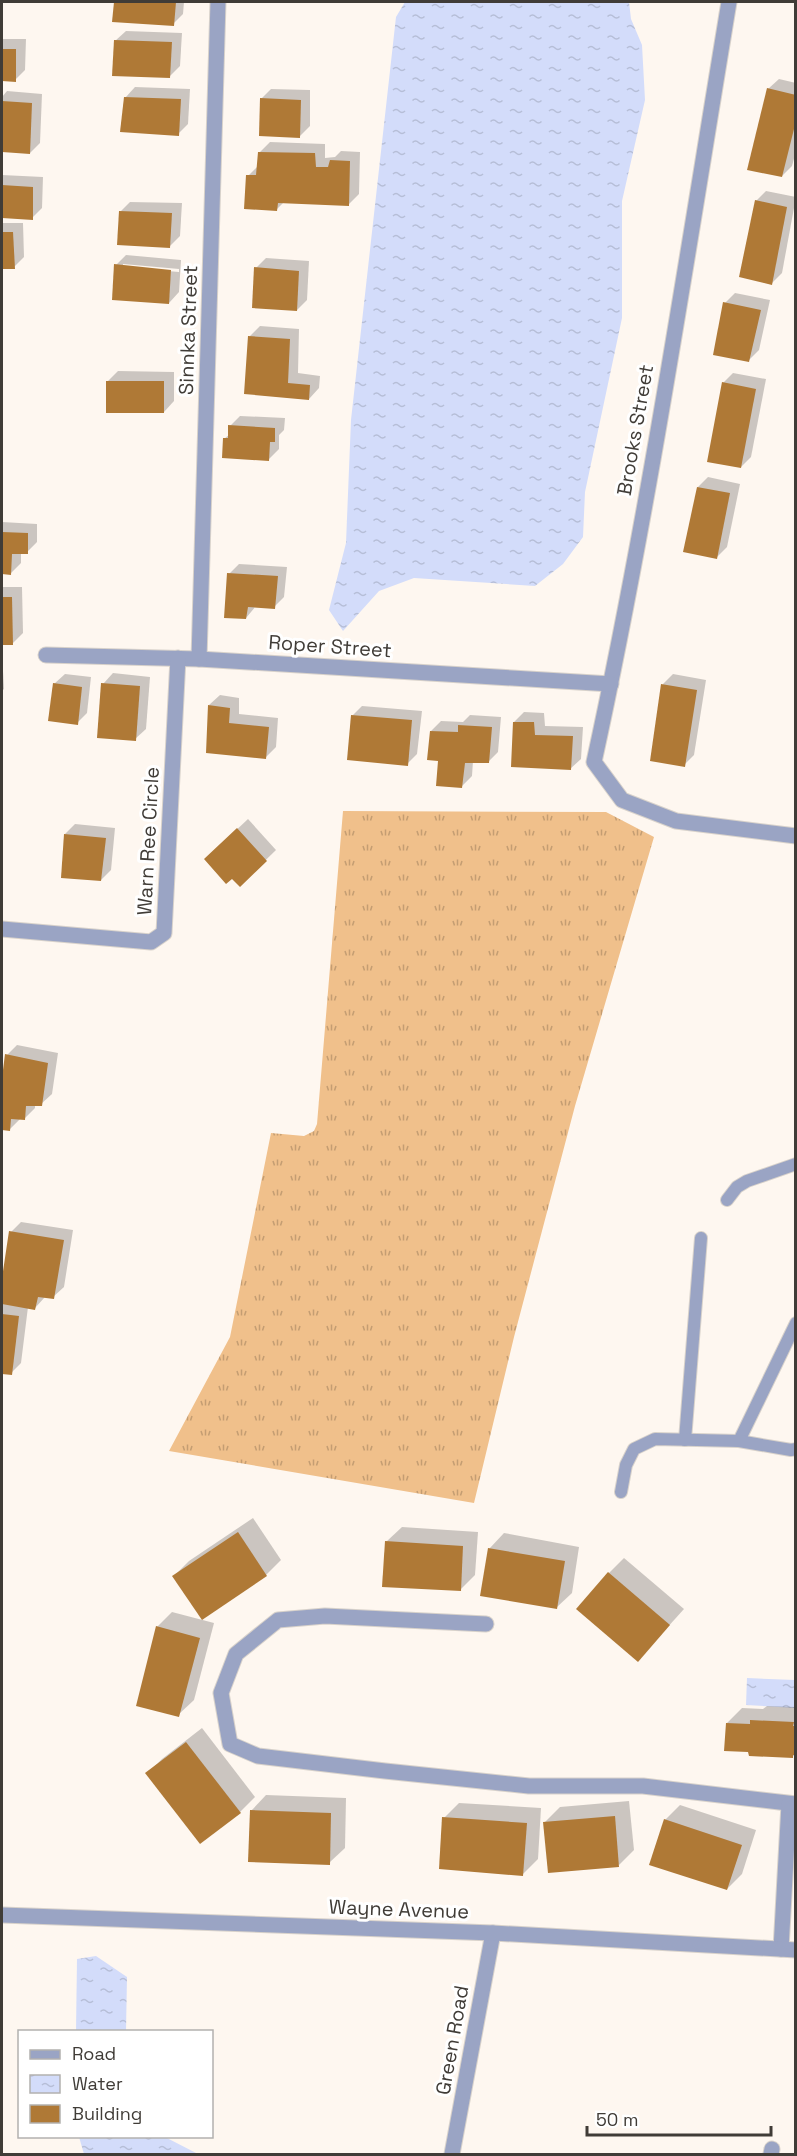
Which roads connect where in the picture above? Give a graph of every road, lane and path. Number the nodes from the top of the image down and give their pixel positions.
1 (218, 2) edge
2 (729, 2) edge
3 (46, 655) dead end
4 (178, 658) junction
5 (199, 659) junction
6 (611, 684) junction
7 (795, 836) edge
8 (2, 929) edge
9 (795, 1164) edge
10 (727, 1200) dead end
11 (701, 1238) dead end
12 (795, 1323) edge
13 (686, 1440) junction
14 (739, 1441) junction
15 (795, 1449) edge
16 (621, 1492) dead end
17 (486, 1624) dead end
18 (792, 1804) edge
19 (2, 1915) edge
20 (493, 1933) junction
21 (788, 1949) edge
22 (452, 2154) edge

1 - 5 street, Sinnka Street
2 - 6 street, Brooks Street
3 - 4 street, Roper Street
4 - 5 street, Roper Street
4 - 8 street, Warn Ree Circle
5 - 6 street, Roper Street
6 - 7 street, Brooks Street
9 - 10 lane
11 - 13 lane
12 - 14 lane
13 - 14 lane
13 - 16 lane
14 - 15 lane
17 - 18 street
18 - 21 street
19 - 20 street, Wayne Avenue
20 - 21 street, Wayne Avenue
20 - 22 street, Green Road

